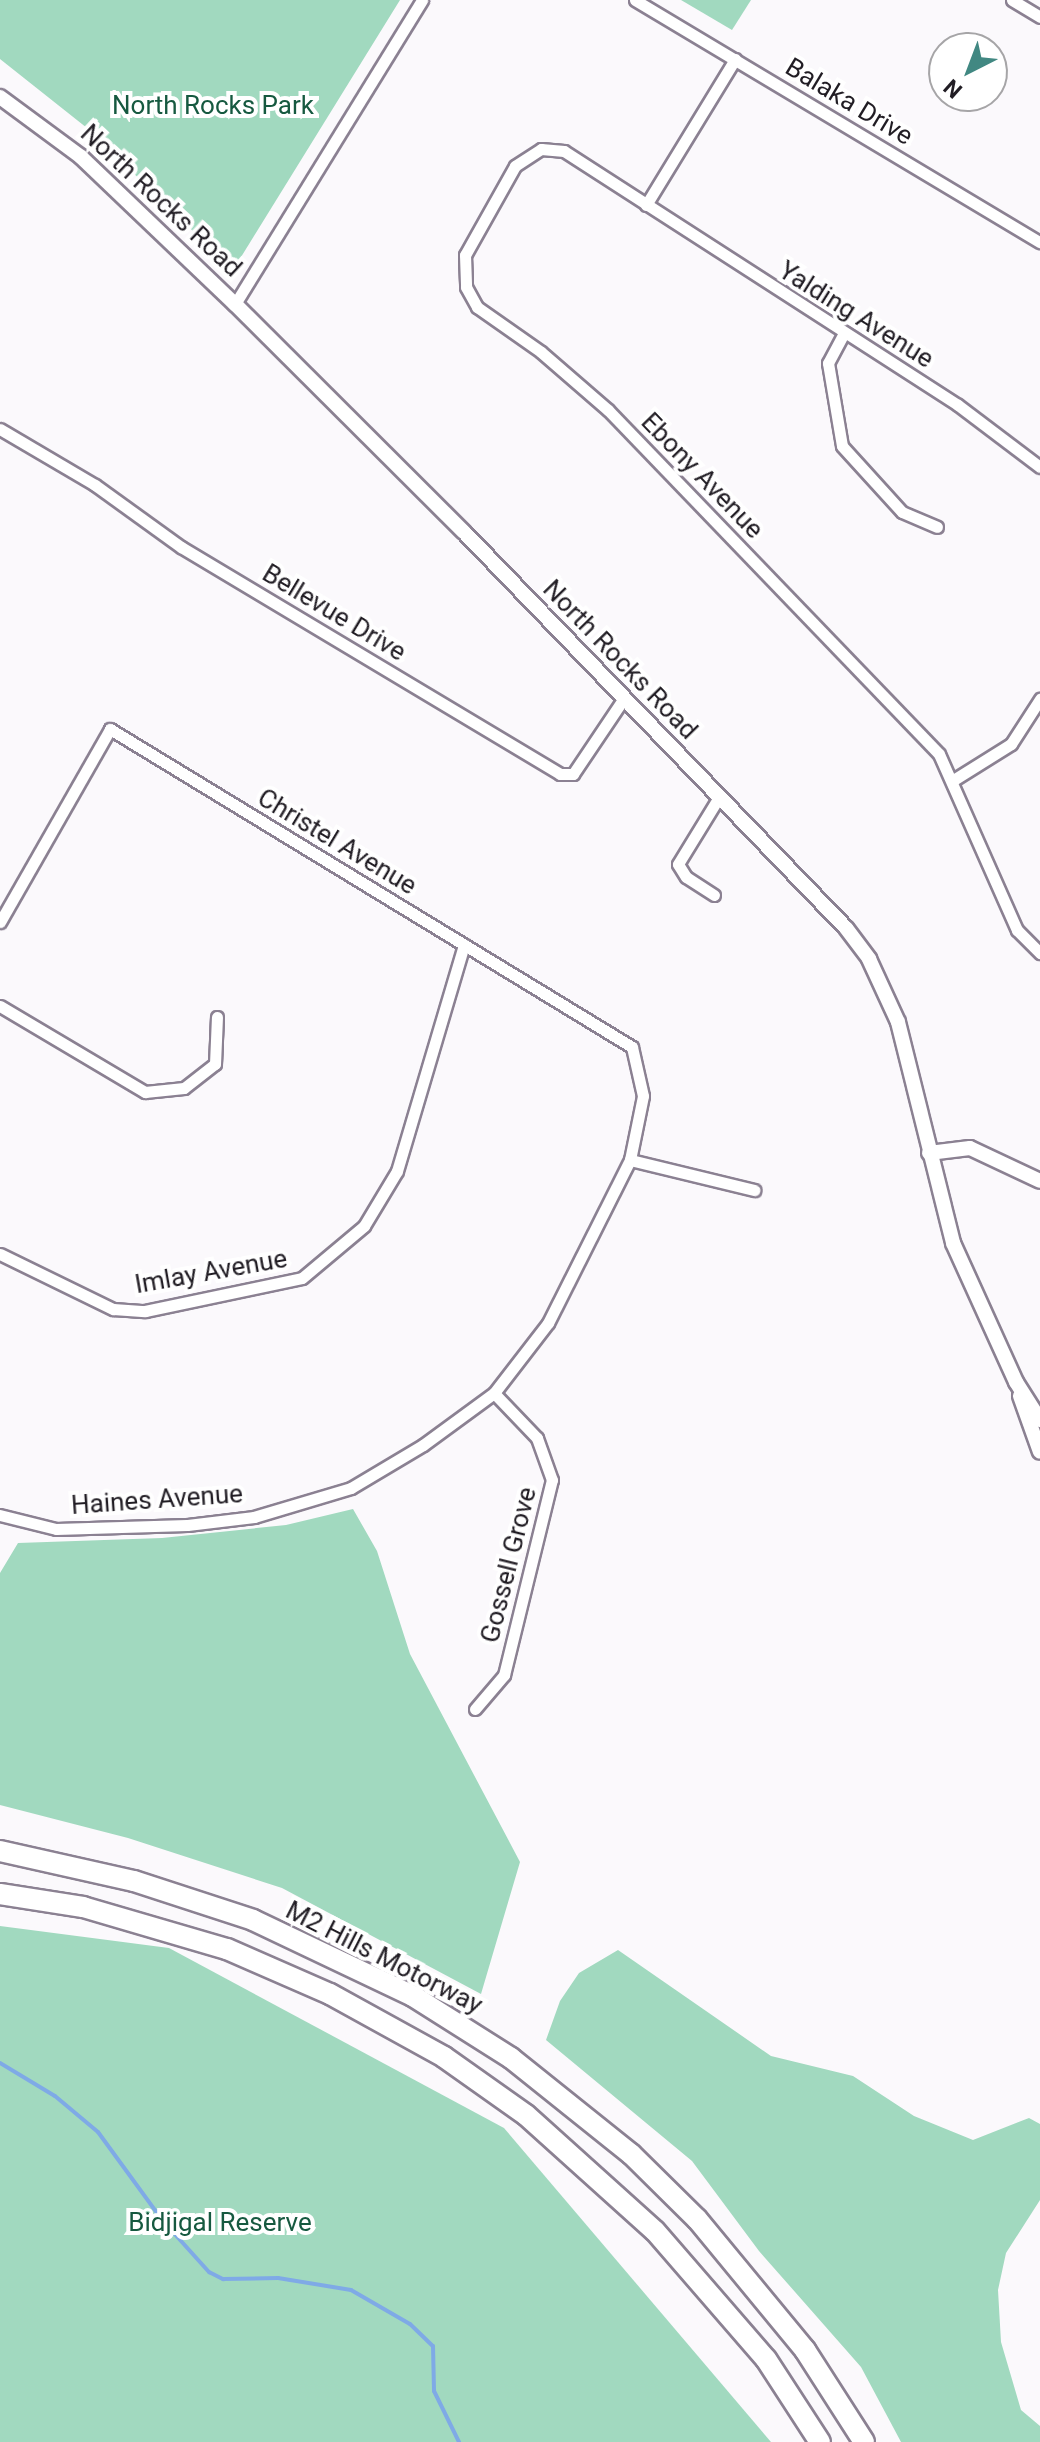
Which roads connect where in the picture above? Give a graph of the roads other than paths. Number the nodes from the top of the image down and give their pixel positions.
1 (422, 0) edge
2 (635, 0) edge
3 (1012, 0) edge
4 (1040, 17) edge
5 (735, 59) junction
6 (0, 97) edge
7 (646, 205) junction
8 (1040, 242) edge
9 (235, 304) junction
10 (844, 333) junction
11 (0, 429) edge
12 (1040, 467) edge
13 (937, 527) dead end
14 (624, 698) junction
15 (1040, 699) edge
16 (955, 779) junction
17 (719, 797) junction
18 (714, 895) dead end
19 (0, 922) edge
20 (464, 945) junction
21 (1040, 953) edge
22 (0, 1006) edge
23 (217, 1017) dead end
24 (929, 1153) junction
25 (630, 1160) junction
26 (1040, 1181) edge
27 (754, 1190) dead end
28 (0, 1254) edge
29 (1016, 1382) junction
30 (494, 1393) junction
31 (1040, 1420) edge
32 (1040, 1452) edge
33 (0, 1515) edge
34 (475, 1709) dead end
35 (0, 1851) edge
36 (0, 1894) edge
37 (820, 2442) edge
38 (864, 2442) edge

1 - 9 street
2 - 5 street, Balaka Drive
3 - 4 street
5 - 7 street
5 - 8 street, Balaka Drive
6 - 9 main road, North Rocks Road
7 - 10 street, Yalding Avenue
7 - 16 street, Ebony Avenue
9 - 14 main road, North Rocks Road
10 - 12 street, Yalding Avenue
10 - 13 street
11 - 14 street, Bellevue Drive
14 - 17 main road, North Rocks Road
15 - 16 street
16 - 21 street, Ebony Avenue
17 - 18 street
17 - 24 main road, North Rocks Road
19 - 20 street, Christel Avenue
20 - 25 street, Christel Avenue
20 - 28 street, Imlay Avenue
22 - 23 street
24 - 26 main road
24 - 29 main road, North Rocks Road
25 - 27 street
25 - 30 street, Haines Avenue
29 - 31 main road, North Rocks Road
29 - 32 main road, North Rocks Road
30 - 33 street, Haines Avenue
30 - 34 street, Gossell Grove
35 - 38 highway, M2 Hills Motorway
36 - 37 highway

